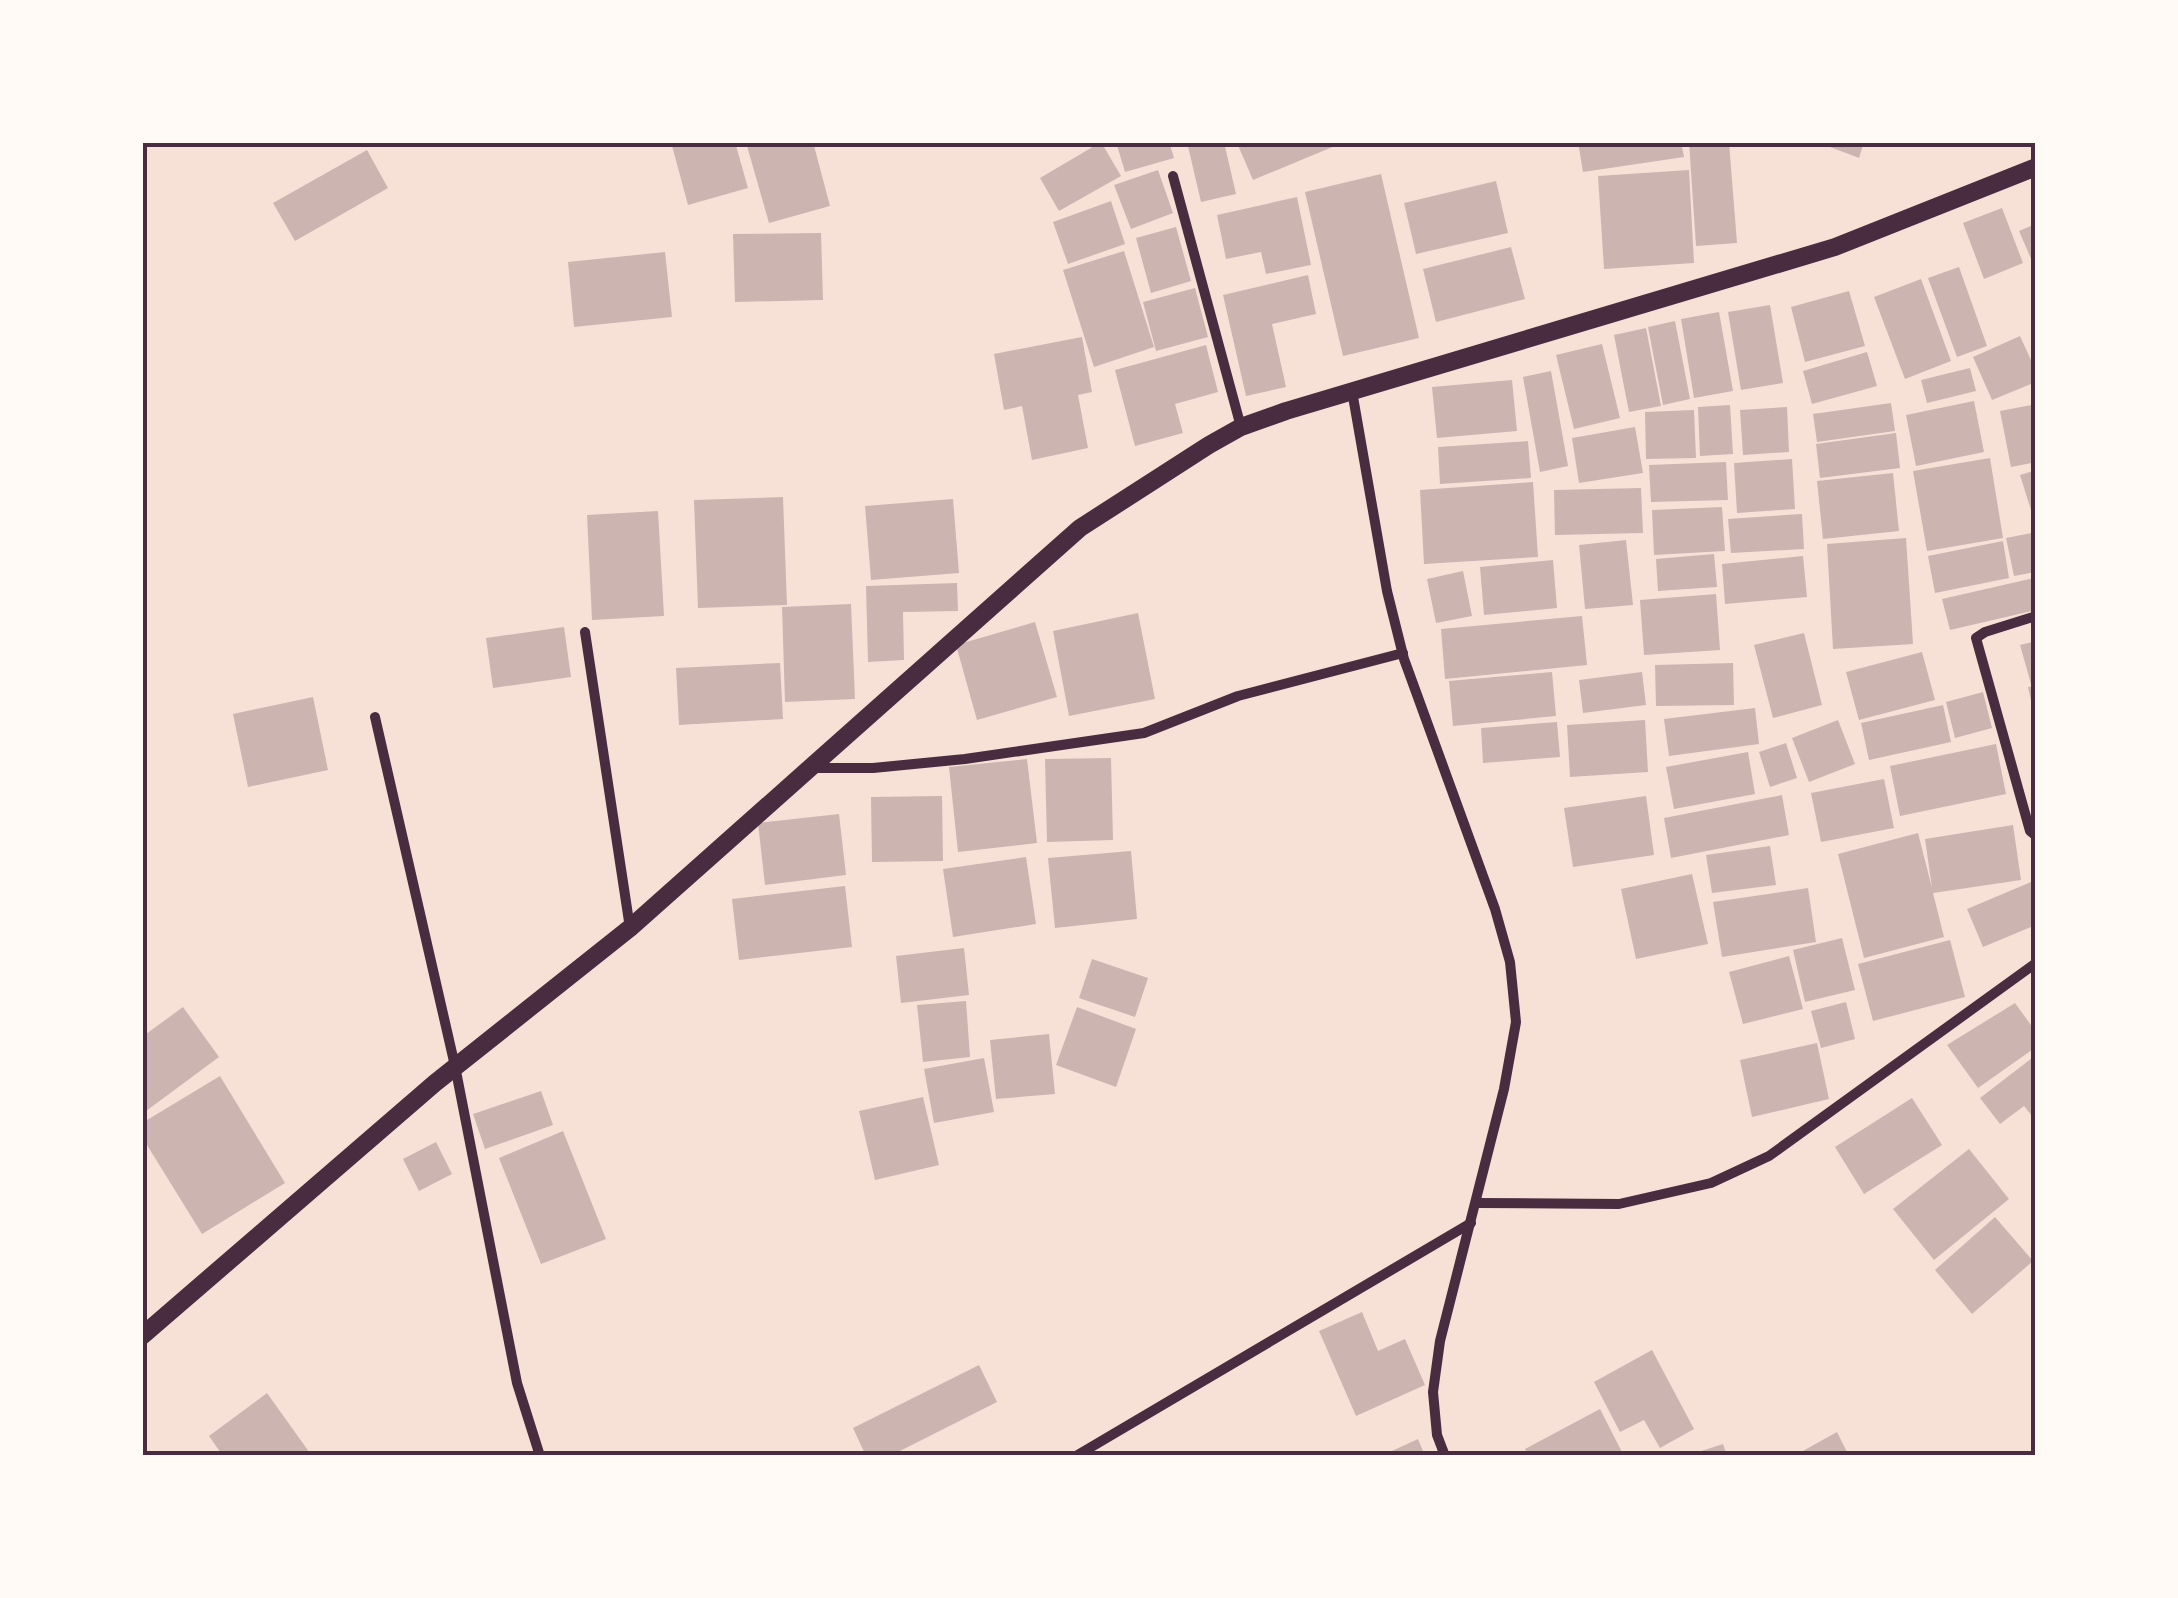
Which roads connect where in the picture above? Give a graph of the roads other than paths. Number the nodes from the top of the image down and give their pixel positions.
1 (2036, 167) edge
2 (1173, 176) dead end
3 (1352, 391) junction
4 (1241, 427) junction
5 (2036, 616) edge
6 (585, 632) dead end
7 (1403, 653) junction
8 (375, 717) dead end
9 (810, 768) junction
10 (2036, 836) edge
11 (630, 928) junction
12 (2036, 963) edge
13 (455, 1066) junction
14 (1476, 1203) junction
15 (1470, 1224) junction
16 (142, 1336) edge
17 (540, 1456) edge
18 (1076, 1456) edge
19 (1444, 1456) edge

1 - 3 street
2 - 4 street
3 - 4 street
3 - 7 street
4 - 9 street
5 - 10 street
6 - 11 street
7 - 9 street
7 - 14 street
8 - 13 street
9 - 11 street
11 - 13 street
12 - 14 street
13 - 16 street
13 - 17 street
14 - 15 street
15 - 18 street
15 - 19 street

